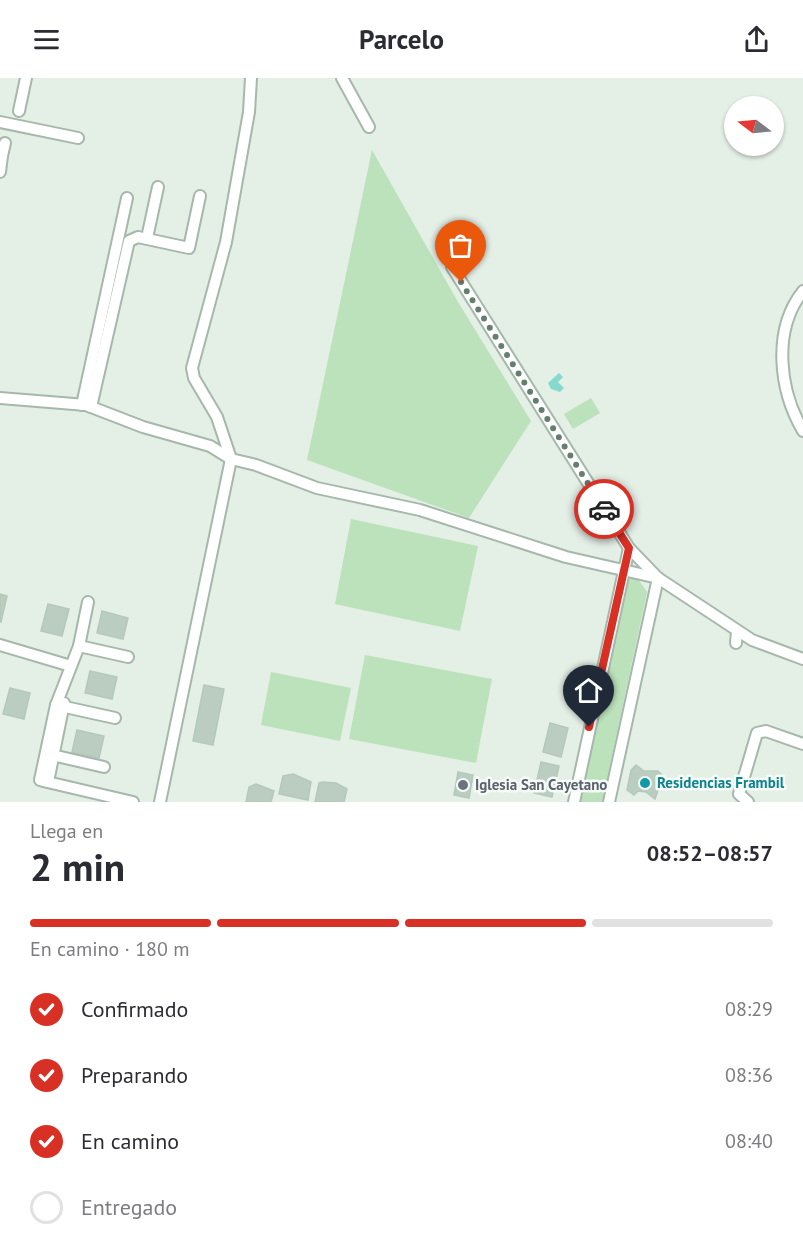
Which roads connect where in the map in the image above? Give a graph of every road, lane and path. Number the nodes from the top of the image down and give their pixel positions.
1 (26, 78) edge
2 (251, 78) edge
3 (342, 78) edge
4 (19, 111) dead end
5 (0, 122) edge
6 (369, 127) dead end
7 (78, 138) dead end
8 (5, 143) dead end
9 (1, 156) edge
10 (0, 172) edge
11 (158, 187) dead end
12 (200, 196) dead end
13 (127, 198) dead end
14 (147, 238) junction
15 (452, 267) dead end
16 (803, 291) edge
17 (0, 398) edge
18 (86, 406) junction
19 (803, 430) edge
20 (231, 459) junction
21 (629, 548) junction
22 (625, 570) junction
23 (658, 578) junction
24 (88, 602) dead end
25 (737, 631) junction
26 (736, 643) dead end
27 (0, 645) edge
28 (79, 646) junction
29 (128, 657) dead end
30 (803, 659) edge
31 (71, 666) junction
32 (60, 706) junction
33 (115, 718) dead end
34 (803, 744) edge
35 (49, 754) junction
36 (104, 767) dead end
37 (133, 802) edge
38 (160, 802) edge
39 (574, 802) edge
40 (609, 802) edge
41 (748, 802) edge

1 - 4 street
2 - 20 street
3 - 6 street
5 - 7 street
8 - 9 street
9 - 10 street
11 - 14 street
12 - 14 street
13 - 18 street
14 - 18 street
15 - 21 street
16 - 19 street
17 - 18 street
18 - 20 street
20 - 22 street
20 - 38 street
21 - 22 street
21 - 23 street
22 - 23 street
22 - 39 street
23 - 25 street
23 - 40 street
24 - 28 street
25 - 26 street
25 - 30 street
27 - 31 street
28 - 29 street
28 - 31 street
31 - 32 street
32 - 33 street
32 - 35 street
34 - 41 street
35 - 36 street
35 - 37 street

